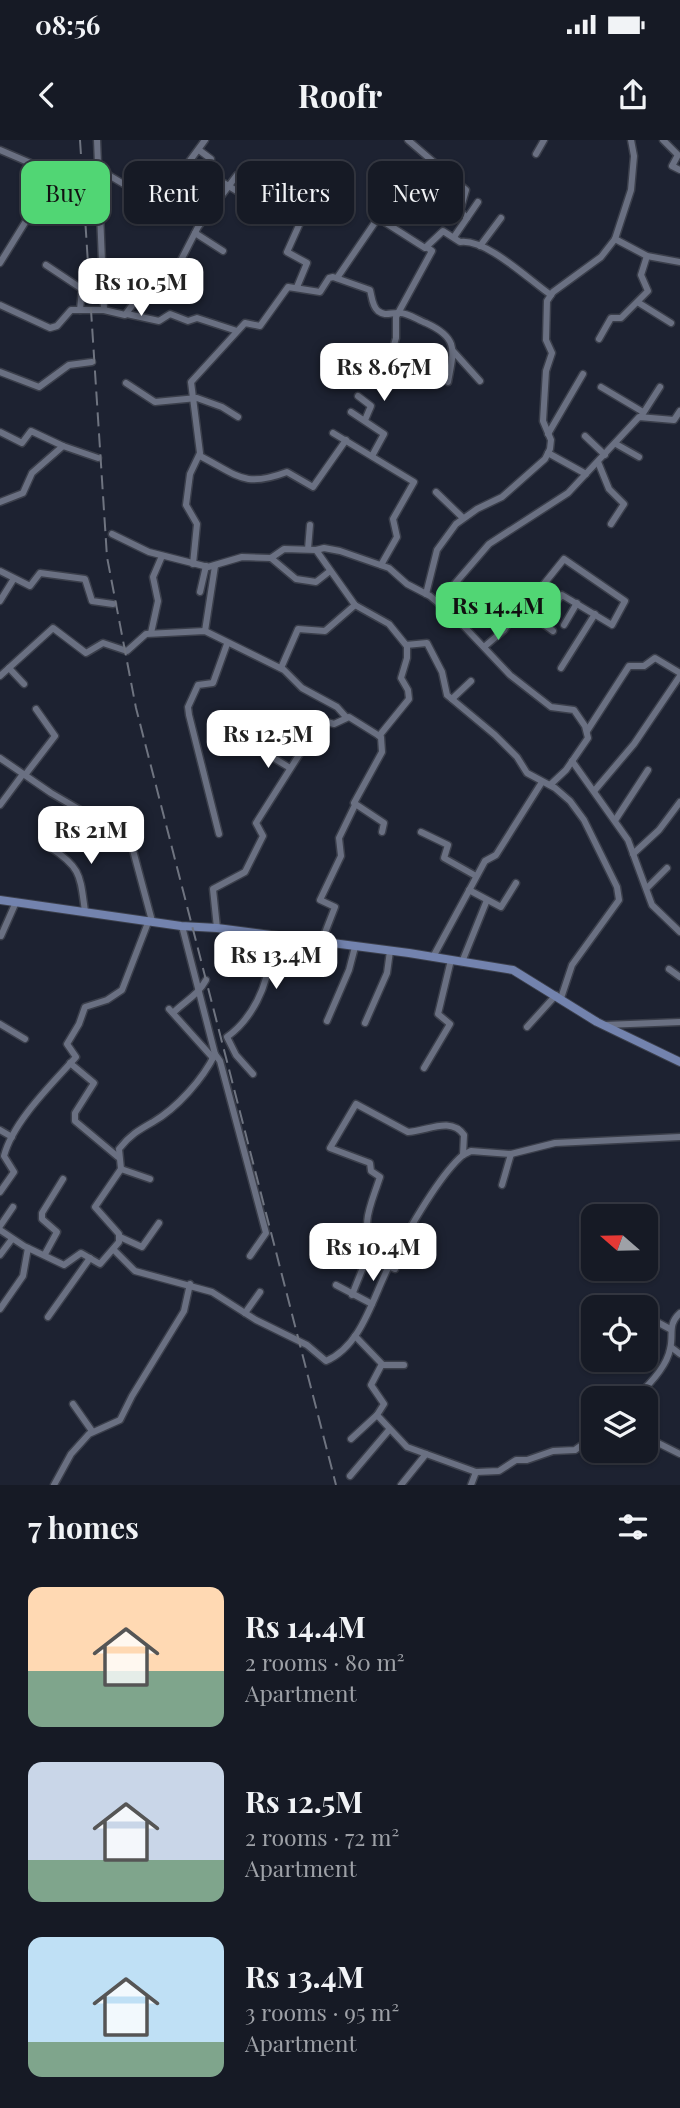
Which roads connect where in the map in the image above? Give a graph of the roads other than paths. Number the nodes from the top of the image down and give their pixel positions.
1 (97, 140) edge
2 (205, 140) edge
3 (408, 140) edge
4 (544, 140) edge
5 (631, 140) edge
6 (663, 140) edge
7 (0, 150) edge
8 (199, 150) junction
9 (536, 154) dead end
10 (25, 161) edge
11 (99, 161) edge
12 (680, 170) edge
13 (110, 176) edge
14 (237, 177) edge
15 (229, 188) junction
16 (237, 192) edge
17 (478, 202) dead end
18 (467, 218) junction
19 (501, 218) dead end
20 (24, 224) edge
21 (102, 224) edge
22 (298, 224) edge
23 (195, 233) junction
24 (454, 237) junction
25 (0, 239) edge
26 (615, 239) junction
27 (9, 245) junction
28 (480, 246) junction
29 (428, 248) junction
30 (223, 251) dead end
31 (647, 256) junction
32 (0, 262) edge
33 (680, 262) edge
34 (46, 265) dead end
35 (175, 269) junction
36 (337, 278) junction
37 (297, 287) junction
38 (195, 288) dead end
39 (551, 295) junction
40 (639, 303) junction
41 (0, 306) edge
42 (80, 310) junction
43 (104, 310) junction
44 (399, 312) junction
45 (127, 314) junction
46 (671, 323) dead end
47 (237, 331) junction
48 (599, 339) dead end
49 (453, 351) junction
50 (92, 362) dead end
51 (388, 365) dead end
52 (0, 372) edge
53 (583, 374) dead end
54 (480, 381) dead end
55 (448, 382) dead end
56 (125, 383) dead end
57 (601, 387) dead end
58 (660, 387) dead end
59 (358, 396) dead end
60 (193, 398) junction
61 (680, 411) edge
62 (351, 412) dead end
63 (642, 414) junction
64 (238, 417) dead end
65 (365, 420) junction
66 (0, 432) edge
67 (333, 433) dead end
68 (548, 434) junction
69 (584, 436) dead end
70 (346, 440) junction
71 (616, 444) junction
72 (63, 446) junction
73 (548, 453) junction
74 (605, 455) junction
75 (200, 456) junction
76 (372, 456) junction
77 (639, 457) dead end
78 (98, 458) dead end
79 (598, 462) junction
80 (586, 474) junction
81 (436, 492) dead end
82 (0, 502) edge
83 (463, 518) junction
84 (611, 524) dead end
85 (310, 525) dead end
86 (112, 534) dead end
87 (312, 549) junction
88 (162, 556) junction
89 (271, 558) junction
90 (193, 564) junction
91 (381, 565) junction
92 (206, 566) junction
93 (215, 566) junction
94 (0, 571) edge
95 (330, 571) junction
96 (13, 580) junction
97 (200, 592) dead end
98 (426, 594) junction
99 (0, 601) edge
100 (439, 602) junction
101 (555, 603) dead end
102 (577, 603) junction
103 (113, 604) dead end
104 (355, 605) junction
105 (473, 606) dead end
106 (520, 607) junction
107 (595, 614) junction
108 (564, 625) dead end
109 (504, 630) junction
110 (205, 631) junction
111 (553, 631) dead end
112 (151, 633) junction
113 (227, 644) junction
114 (407, 645) junction
115 (484, 647) junction
116 (9, 668) junction
117 (281, 668) junction
118 (561, 668) dead end
119 (680, 675) edge
120 (0, 676) edge
121 (471, 681) dead end
122 (24, 684) dead end
123 (452, 699) junction
124 (36, 709) dead end
125 (346, 717) junction
126 (587, 730) junction
127 (379, 736) junction
128 (259, 749) dead end
129 (0, 758) edge
130 (572, 761) junction
131 (290, 768) junction
132 (648, 770) dead end
133 (24, 774) junction
134 (542, 782) junction
135 (550, 785) junction
136 (595, 790) junction
137 (680, 802) edge
138 (0, 805) edge
139 (355, 805) junction
140 (615, 819) junction
141 (382, 832) dead end
142 (421, 832) dead end
143 (219, 834) dead end
144 (51, 848) dead end
145 (633, 854) junction
146 (667, 867) dead end
147 (476, 876) junction
148 (516, 883) dead end
149 (647, 888) junction
150 (469, 890) junction
151 (0, 900) edge
152 (487, 900) junction
153 (16, 902) junction
154 (85, 911) junction
155 (151, 920) junction
156 (183, 926) junction
157 (217, 928) junction
158 (680, 932) edge
159 (259, 934) junction
160 (1, 936) edge
161 (289, 939) junction
162 (321, 943) junction
163 (355, 947) junction
164 (253, 950) junction
165 (390, 951) junction
166 (282, 955) dead end
167 (433, 957) junction
168 (451, 960) junction
169 (249, 961) dead end
170 (462, 962) junction
171 (669, 969) dead end
172 (680, 977) edge
173 (206, 980) dead end
174 (199, 994) junction
175 (558, 996) junction
176 (327, 1021) dead end
177 (680, 1022) edge
178 (365, 1023) dead end
179 (0, 1024) edge
180 (603, 1025) junction
181 (527, 1027) dead end
182 (25, 1039) dead end
183 (214, 1056) junction
184 (680, 1062) edge
185 (70, 1063) junction
186 (424, 1068) dead end
187 (253, 1074) dead end
188 (0, 1130) edge
189 (12, 1137) junction
190 (680, 1137) edge
191 (511, 1154) junction
192 (463, 1155) junction
193 (120, 1158) junction
194 (121, 1169) junction
195 (63, 1179) dead end
196 (150, 1180) dead end
197 (502, 1185) dead end
198 (0, 1192) edge
199 (13, 1207) dead end
200 (159, 1223) dead end
201 (0, 1228) edge
202 (120, 1237) junction
203 (12, 1239) junction
204 (28, 1248) junction
205 (114, 1250) junction
206 (374, 1253) junction
207 (45, 1254) junction
208 (0, 1255) edge
209 (250, 1256) dead end
210 (90, 1258) junction
211 (392, 1268) junction
212 (190, 1284) junction
213 (336, 1285) dead end
214 (260, 1292) dead end
215 (352, 1295) junction
216 (372, 1304) junction
217 (0, 1309) edge
218 (245, 1313) junction
219 (680, 1313) edge
220 (47, 1317) dead end
221 (658, 1323) edge
222 (670, 1329) junction
223 (355, 1336) junction
224 (670, 1347) junction
225 (680, 1354) edge
226 (382, 1365) junction
227 (404, 1365) dead end
228 (646, 1386) edge
229 (73, 1404) dead end
230 (377, 1415) junction
231 (390, 1430) junction
232 (92, 1431) junction
233 (351, 1439) dead end
234 (658, 1443) edge
235 (581, 1446) edge
236 (426, 1454) junction
237 (680, 1454) edge
238 (476, 1472) junction
239 (350, 1476) dead end
240 (54, 1485) edge
241 (401, 1485) edge
242 (471, 1485) edge

1 - 11 street
2 - 8 street
3 - 18 street
4 - 9 street
5 - 26 street
6 - 12 street
7 - 10 street
8 - 13 street
8 - 15 street
14 - 15 street
15 - 16 street
15 - 23 street
17 - 18 street
18 - 24 street
19 - 28 street
20 - 27 street
21 - 43 street
22 - 37 street
23 - 30 street
23 - 35 street
24 - 28 street
24 - 29 street
25 - 27 street
26 - 31 street
26 - 39 street
27 - 32 street
28 - 39 street
29 - 36 street
29 - 44 street
31 - 33 street
31 - 40 street
34 - 42 street
35 - 38 street
35 - 45 street
36 - 37 street
36 - 44 street
37 - 47 street
39 - 68 street
40 - 46 street
40 - 48 street
41 - 42 street
42 - 43 street
43 - 45 street
44 - 49 street
44 - 51 street
45 - 47 street
47 - 60 street
49 - 54 street
49 - 55 street
50 - 52 street
53 - 68 street
56 - 60 street
57 - 63 street
58 - 63 street
59 - 65 street
60 - 64 street
60 - 75 street
61 - 63 street
62 - 65 street
63 - 71 street
65 - 76 street
66 - 72 street
67 - 70 street
68 - 73 street
69 - 74 street
70 - 75 street
70 - 76 street
71 - 74 street
71 - 77 street
72 - 78 street
72 - 82 street
73 - 80 street
73 - 83 street
74 - 79 street
75 - 90 street
76 - 91 street
79 - 80 street
79 - 84 street
80 - 100 street
81 - 83 street
83 - 98 street
85 - 87 street
86 - 88 street
87 - 89 street
87 - 91 street
87 - 95 street
88 - 90 street
88 - 112 street
89 - 93 street
89 - 95 street
90 - 92 street
91 - 98 street
92 - 93 street
92 - 97 street
93 - 110 street
94 - 96 street
95 - 104 street
96 - 99 street
96 - 103 street
98 - 100 street
100 - 115 street
101 - 102 street
102 - 107 street
102 - 108 street
104 - 114 street
104 - 117 street
105 - 109 street
106 - 107 street
106 - 109 street
106 - 111 street
107 - 118 street
109 - 115 street
110 - 112 street
110 - 113 street
112 - 116 street
113 - 117 street
113 - 143 street
114 - 123 street
114 - 127 street
115 - 126 street
116 - 120 street
116 - 122 street
117 - 125 street
119 - 126 street
119 - 136 street
121 - 123 street
123 - 134 street
124 - 133 street
125 - 127 street
125 - 131 street
126 - 130 street
127 - 139 street
128 - 131 street
129 - 133 street
130 - 135 street
130 - 136 street
131 - 157 street
132 - 140 street
133 - 138 street
133 - 155 street
134 - 135 street
134 - 147 street
135 - 175 street
136 - 140 street
137 - 145 street
139 - 141 street
139 - 162 street
140 - 145 street
142 - 147 street
144 - 154 street
145 - 149 street
146 - 149 street
147 - 150 street
148 - 152 street
149 - 158 street
150 - 152 street
150 - 167 street
151 - 153 main road
152 - 170 street
153 - 154 main road
153 - 160 street
154 - 155 main road
155 - 156 main road
155 - 185 street
156 - 157 main road
156 - 174 street
157 - 159 main road
159 - 161 main road
159 - 164 street
161 - 162 main road
161 - 166 street
162 - 163 main road
163 - 165 main road
163 - 176 street
164 - 169 street
164 - 187 street
165 - 167 main road
165 - 178 street
167 - 168 main road
168 - 170 main road
168 - 186 street
170 - 175 main road
171 - 172 street
173 - 174 street
174 - 183 street
174 - 183 street
175 - 180 main road
175 - 181 street
177 - 180 street
179 - 182 street
180 - 184 main road
183 - 193 street
183 - 209 street
185 - 189 street
185 - 193 street
188 - 189 street
189 - 198 street
190 - 191 street
191 - 192 street
191 - 197 street
192 - 206 street
192 - 211 street
193 - 194 street
194 - 196 street
194 - 202 street
195 - 207 street
199 - 201 street
200 - 202 street
201 - 203 street
202 - 205 street
203 - 204 street
203 - 208 street
204 - 207 street
204 - 217 street
205 - 210 street
205 - 212 street
206 - 211 street
206 - 215 street
207 - 210 street
210 - 220 street
211 - 216 street
212 - 218 street
212 - 232 street
213 - 215 street
214 - 218 street
215 - 216 street
216 - 223 street
218 - 223 street
219 - 222 street
221 - 222 street
222 - 224 street
223 - 226 street
224 - 225 street
224 - 228 street
226 - 227 street
226 - 230 street
229 - 232 street
230 - 231 street
230 - 233 street
231 - 236 street
231 - 239 street
232 - 240 street
234 - 237 street
235 - 238 street
236 - 238 street
236 - 241 street
238 - 242 street

